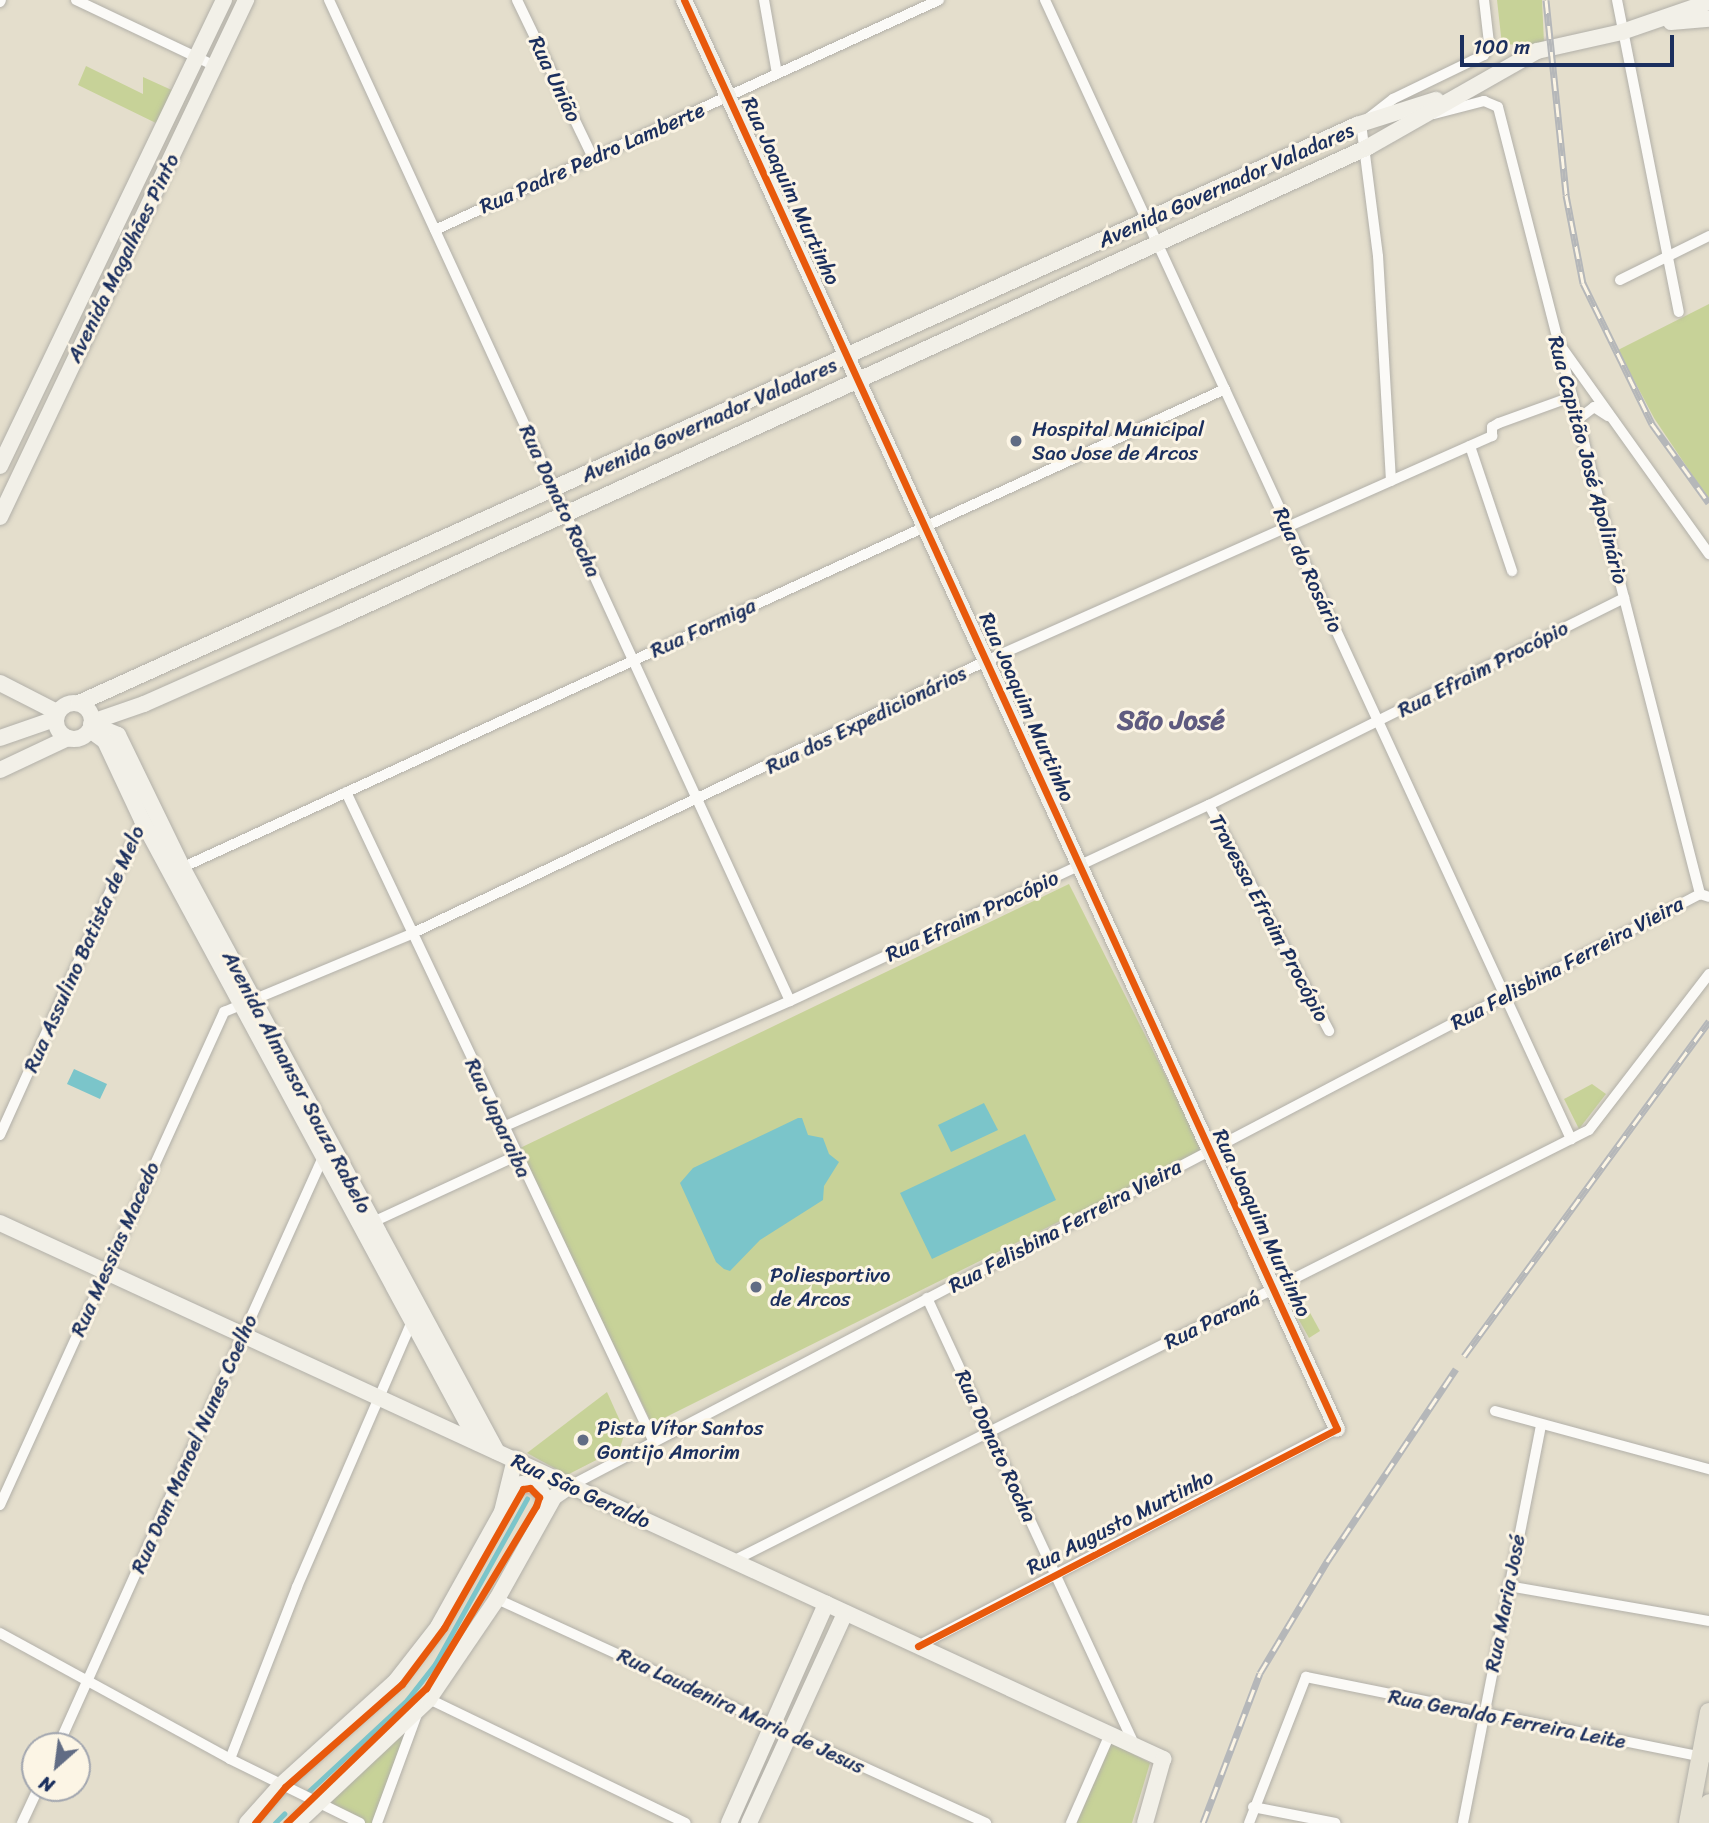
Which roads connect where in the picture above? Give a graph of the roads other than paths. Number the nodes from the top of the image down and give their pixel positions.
1 (76, 0) edge
2 (224, 0) edge
3 (247, 0) edge
4 (329, 0) edge
5 (517, 0) edge
6 (684, 0) edge
7 (764, 0) edge
8 (939, 0) edge
9 (1045, 0) edge
10 (1484, 0) edge
11 (1617, 0) edge
12 (1709, 2) edge
13 (1709, 19) edge
14 (1648, 24) junction
15 (1622, 32) junction
16 (197, 57) junction
17 (215, 66) junction
18 (777, 74) junction
19 (1458, 93) junction
20 (728, 96) junction
21 (1419, 118) junction
22 (1360, 124) junction
23 (1362, 149) junction
24 (593, 158) junction
25 (1147, 221) junction
26 (435, 230) junction
27 (1709, 236) edge
28 (1157, 243) junction
29 (1667, 257) junction
30 (1620, 279) dead end
31 (1679, 312) dead end
32 (1556, 339) junction
33 (847, 357) junction
34 (858, 380) junction
35 (1225, 389) junction
36 (34, 396) junction
37 (1571, 397) junction
38 (53, 405) junction
39 (1577, 420) junction
40 (1615, 422) junction
41 (1470, 446) junction
42 (0, 466) edge
43 (1391, 481) junction
44 (555, 490) junction
45 (565, 514) junction
46 (0, 517) edge
47 (925, 527) junction
48 (1289, 529) junction
49 (1709, 554) edge
50 (1512, 571) dead end
51 (326, 594) junction
52 (1624, 598) junction
53 (338, 618) junction
54 (988, 660) junction
55 (633, 661) junction
56 (0, 684) edge
57 (79, 703) junction
58 (56, 715) junction
59 (1378, 721) junction
60 (91, 725) junction
61 (0, 738) edge
62 (68, 738) junction
63 (0, 770) edge
64 (346, 792) junction
65 (150, 801) junction
66 (698, 802) junction
67 (1209, 806) junction
68 (142, 820) junction
69 (1080, 866) junction
70 (176, 870) junction
71 (1705, 895) edge
72 (411, 934) junction
73 (1709, 974) edge
74 (1505, 996) junction
75 (790, 1002) junction
76 (249, 1003) junction
77 (1329, 1031) dead end
78 (503, 1127) junction
79 (0, 1135) edge
80 (1571, 1139) junction
81 (327, 1149) junction
82 (1210, 1150) junction
83 (516, 1156) junction
84 (373, 1222) junction
85 (0, 1223) edge
86 (105, 1271) junction
87 (1273, 1289) junction
88 (928, 1298) junction
89 (415, 1314) junction
90 (243, 1335) junction
91 (381, 1399) junction
92 (1495, 1411) dead end
93 (1541, 1425) junction
94 (1337, 1429) joint
95 (989, 1432) junction
96 (654, 1442) junction
97 (478, 1443) junction
98 (497, 1452) junction
99 (514, 1459) junction
100 (1709, 1469) edge
101 (570, 1486) junction
102 (508, 1500) junction
103 (0, 1505) edge
104 (541, 1520) junction
105 (733, 1561) junction
106 (1056, 1575) junction
107 (1508, 1586) junction
108 (497, 1599) junction
109 (826, 1604) junction
110 (845, 1613) junction
111 (1709, 1621) edge
112 (0, 1633) edge
113 (918, 1646) junction
114 (87, 1682) junction
115 (425, 1703) junction
116 (1709, 1712) edge
117 (1483, 1716) junction
118 (771, 1724) junction
119 (64, 1732) edge
120 (789, 1733) junction
121 (1110, 1734) junction
122 (1135, 1746) junction
123 (1705, 1758) edge
124 (230, 1759) junction
125 (281, 1785) junction
126 (316, 1801) junction
127 (32, 1802) edge
128 (1709, 1803) edge
129 (1253, 1807) junction
130 (22, 1823) edge
131 (247, 1823) edge
132 (297, 1823) edge
133 (360, 1823) edge
134 (377, 1823) edge
135 (686, 1823) edge
136 (729, 1823) edge
137 (749, 1823) edge
138 (986, 1823) edge
139 (1071, 1823) edge
140 (1145, 1823) edge
141 (1249, 1823) edge
142 (1335, 1823) edge
143 (1463, 1823) edge
144 (1688, 1823) edge
145 (1705, 1823) edge

1 - 16 street
2 - 16 street, Avenida Magalhães Pinto
3 - 17 street, Avenida Magalhães Pinto
4 - 26 street, Rua Donato Rocha
5 - 24 street, Rua União
6 - 20 street, Rua Joaquim Murtinho
7 - 18 street
8 - 18 street, Rua Padre Pedro Lamberte
9 - 25 street, Rua do Rosário
10 - 22 street
11 - 15 street
12 - 14 street, Avenida Governador Valadares
13 - 14 street, Avenida Governador Valadares
14 - 15 street, Avenida Governador Valadares
15 - 19 street, Avenida Governador Valadares
15 - 29 street
16 - 17 street
16 - 36 street, Avenida Magalhães Pinto
17 - 38 street, Avenida Magalhães Pinto
18 - 20 street, Rua Padre Pedro Lamberte
19 - 21 street, Avenida Governador Valadares
19 - 22 street, Avenida Governador Valadares
20 - 24 street, Rua Padre Pedro Lamberte
20 - 33 street, Rua Joaquim Murtinho
21 - 23 street, Avenida Governador Valadares
21 - 32 street, Rua Capitão José Apolinário
22 - 23 street
22 - 25 street, Avenida Governador Valadares
23 - 28 street, Avenida Governador Valadares
23 - 43 street
24 - 26 street, Rua Padre Pedro Lamberte
25 - 28 street, Rua do Rosário
25 - 33 street, Avenida Governador Valadares
26 - 44 street, Rua Donato Rocha
27 - 29 street
28 - 34 street, Avenida Governador Valadares
28 - 35 street, Rua do Rosário
29 - 30 street
29 - 31 street
32 - 37 street, Rua Capitão José Apolinário
32 - 40 street
33 - 34 street, Rua Joaquim Murtinho
33 - 44 street, Avenida Governador Valadares
34 - 45 street, Avenida Governador Valadares
34 - 47 street, Rua Joaquim Murtinho
35 - 47 street, Rua Formiga
35 - 48 street, Rua do Rosário
36 - 38 street
36 - 42 street, Avenida Magalhães Pinto
37 - 39 street, Rua Capitão José Apolinário
37 - 41 street, Rua dos Expedicionários
38 - 46 street, Avenida Magalhães Pinto
39 - 40 street
39 - 52 street, Rua Capitão José Apolinário
40 - 49 street
41 - 43 street, Rua dos Expedicionários
41 - 50 street
43 - 48 street, Rua dos Expedicionários
44 - 45 street, Rua Donato Rocha
44 - 51 street, Avenida Governador Valadares
45 - 53 street, Avenida Governador Valadares
45 - 55 street, Rua Donato Rocha
47 - 54 street, Rua Joaquim Murtinho
47 - 55 street, Rua Formiga
48 - 54 street, Rua dos Expedicionários
48 - 59 street, Rua do Rosário
51 - 53 street
51 - 57 street, Avenida Governador Valadares
52 - 59 street, Rua Efraim Procópio
52 - 71 street, Rua Capitão José Apolinário
53 - 60 street, Avenida Governador Valadares
54 - 66 street, Rua dos Expedicionários
54 - 69 street, Rua Joaquim Murtinho
55 - 64 street, Rua Formiga
55 - 66 street, Rua Donato Rocha
56 - 58 street
57 - 58 street
57 - 60 street
58 - 61 street
58 - 62 street
59 - 67 street, Rua Efraim Procópio
59 - 74 street, Rua do Rosário
60 - 62 street
60 - 65 street, Avenida Almansor Souza Rabelo
60 - 68 street, Avenida Almansor Souza Rabelo
62 - 63 street
64 - 70 street, Rua Formiga
64 - 72 street, Rua Japaraiba
65 - 68 street, Rua Assulino Batista de Melo
65 - 70 street, Avenida Almansor Souza Rabelo
66 - 72 street, Rua dos Expedicionários
66 - 75 street, Rua Donato Rocha
67 - 69 street, Rua Efraim Procópio
67 - 77 street, Travessa Efraim Procópio
68 - 70 street, Avenida Almansor Souza Rabelo
68 - 79 street, Rua Assulino Batista de Melo
69 - 75 street, Rua Efraim Procópio
69 - 82 street, Rua Joaquim Murtinho
70 - 76 street, Avenida Almansor Souza Rabelo
71 - 74 street, Rua Felisbina Ferreira Vieira
72 - 76 street, Rua dos Expedicionários
72 - 78 street, Rua Japaraiba
73 - 80 street, Rua Paraná
74 - 80 street, Rua do Rosário
74 - 82 street, Rua Felisbina Ferreira Vieira
75 - 78 street, Rua Efraim Procópio
76 - 81 street, Avenida Almansor Souza Rabelo
76 - 86 street, Rua Messias Macedo
78 - 83 street, Rua Japaraiba
80 - 87 street, Rua Paraná
81 - 84 street, Avenida Almansor Souza Rabelo
81 - 89 street, Avenida Almansor Souza Rabelo
81 - 90 street, Rua Dom Manoel Nunes Coelho
82 - 87 street, Rua Joaquim Murtinho
82 - 88 street, Rua Felisbina Ferreira Vieira
83 - 84 street
83 - 96 street, Rua Japaraiba
84 - 89 street, Avenida Almansor Souza Rabelo
85 - 86 street, Rua São Geraldo
86 - 90 street, Rua São Geraldo
86 - 103 street, Rua Messias Macedo
87 - 94 street, Rua Joaquim Murtinho
87 - 95 street, Rua Paraná
88 - 95 street, Rua Donato Rocha
88 - 96 street, Rua Felisbina Ferreira Vieira
89 - 91 street
89 - 97 street, Avenida Almansor Souza Rabelo
89 - 98 street, Avenida Almansor Souza Rabelo
90 - 91 street, Rua São Geraldo
90 - 114 street, Rua Dom Manoel Nunes Coelho
91 - 97 street, Rua São Geraldo
91 - 124 street
92 - 93 street
93 - 100 street
93 - 107 street, Rua Maria José
94 - 106 street, Rua Augusto Murtinho
95 - 105 street, Rua Paraná
95 - 106 street, Rua Donato Rocha
96 - 101 street, Rua Felisbina Ferreira Vieira
97 - 98 street, Rua São Geraldo
98 - 99 street, Rua São Geraldo
99 - 101 street, Rua São Geraldo
99 - 102 street
101 - 104 street
101 - 105 street, Rua São Geraldo
102 - 104 street
102 - 125 street
104 - 108 street
105 - 109 street, Rua São Geraldo
106 - 113 street, Rua Augusto Murtinho
106 - 122 street, Rua Donato Rocha
107 - 111 street
107 - 117 street, Rua Maria José
108 - 115 street
108 - 118 street, Rua Laudenira Maria de Jesus
109 - 110 street, Rua São Geraldo
109 - 118 street
110 - 113 street, Rua São Geraldo
110 - 120 street
112 - 114 street
113 - 121 street, Rua São Geraldo
114 - 119 street, Rua Dom Manoel Nunes Coelho
114 - 124 street
115 - 126 street
115 - 134 street
115 - 135 street
116 - 123 main road
117 - 123 street, Rua Geraldo Ferreira Leite
117 - 129 street, Rua Geraldo Ferreira Leite
117 - 143 street, Rua Maria José
118 - 120 street, Rua Laudenira Maria de Jesus
118 - 136 street
120 - 137 street
120 - 138 street, Rua Laudenira Maria de Jesus
121 - 122 street, Rua São Geraldo
121 - 139 street
122 - 140 street, Rua São Geraldo
123 - 144 main road
124 - 125 street
125 - 126 street
125 - 131 street
126 - 132 street
126 - 133 street
127 - 130 street
128 - 145 main road
129 - 141 street
129 - 142 street

